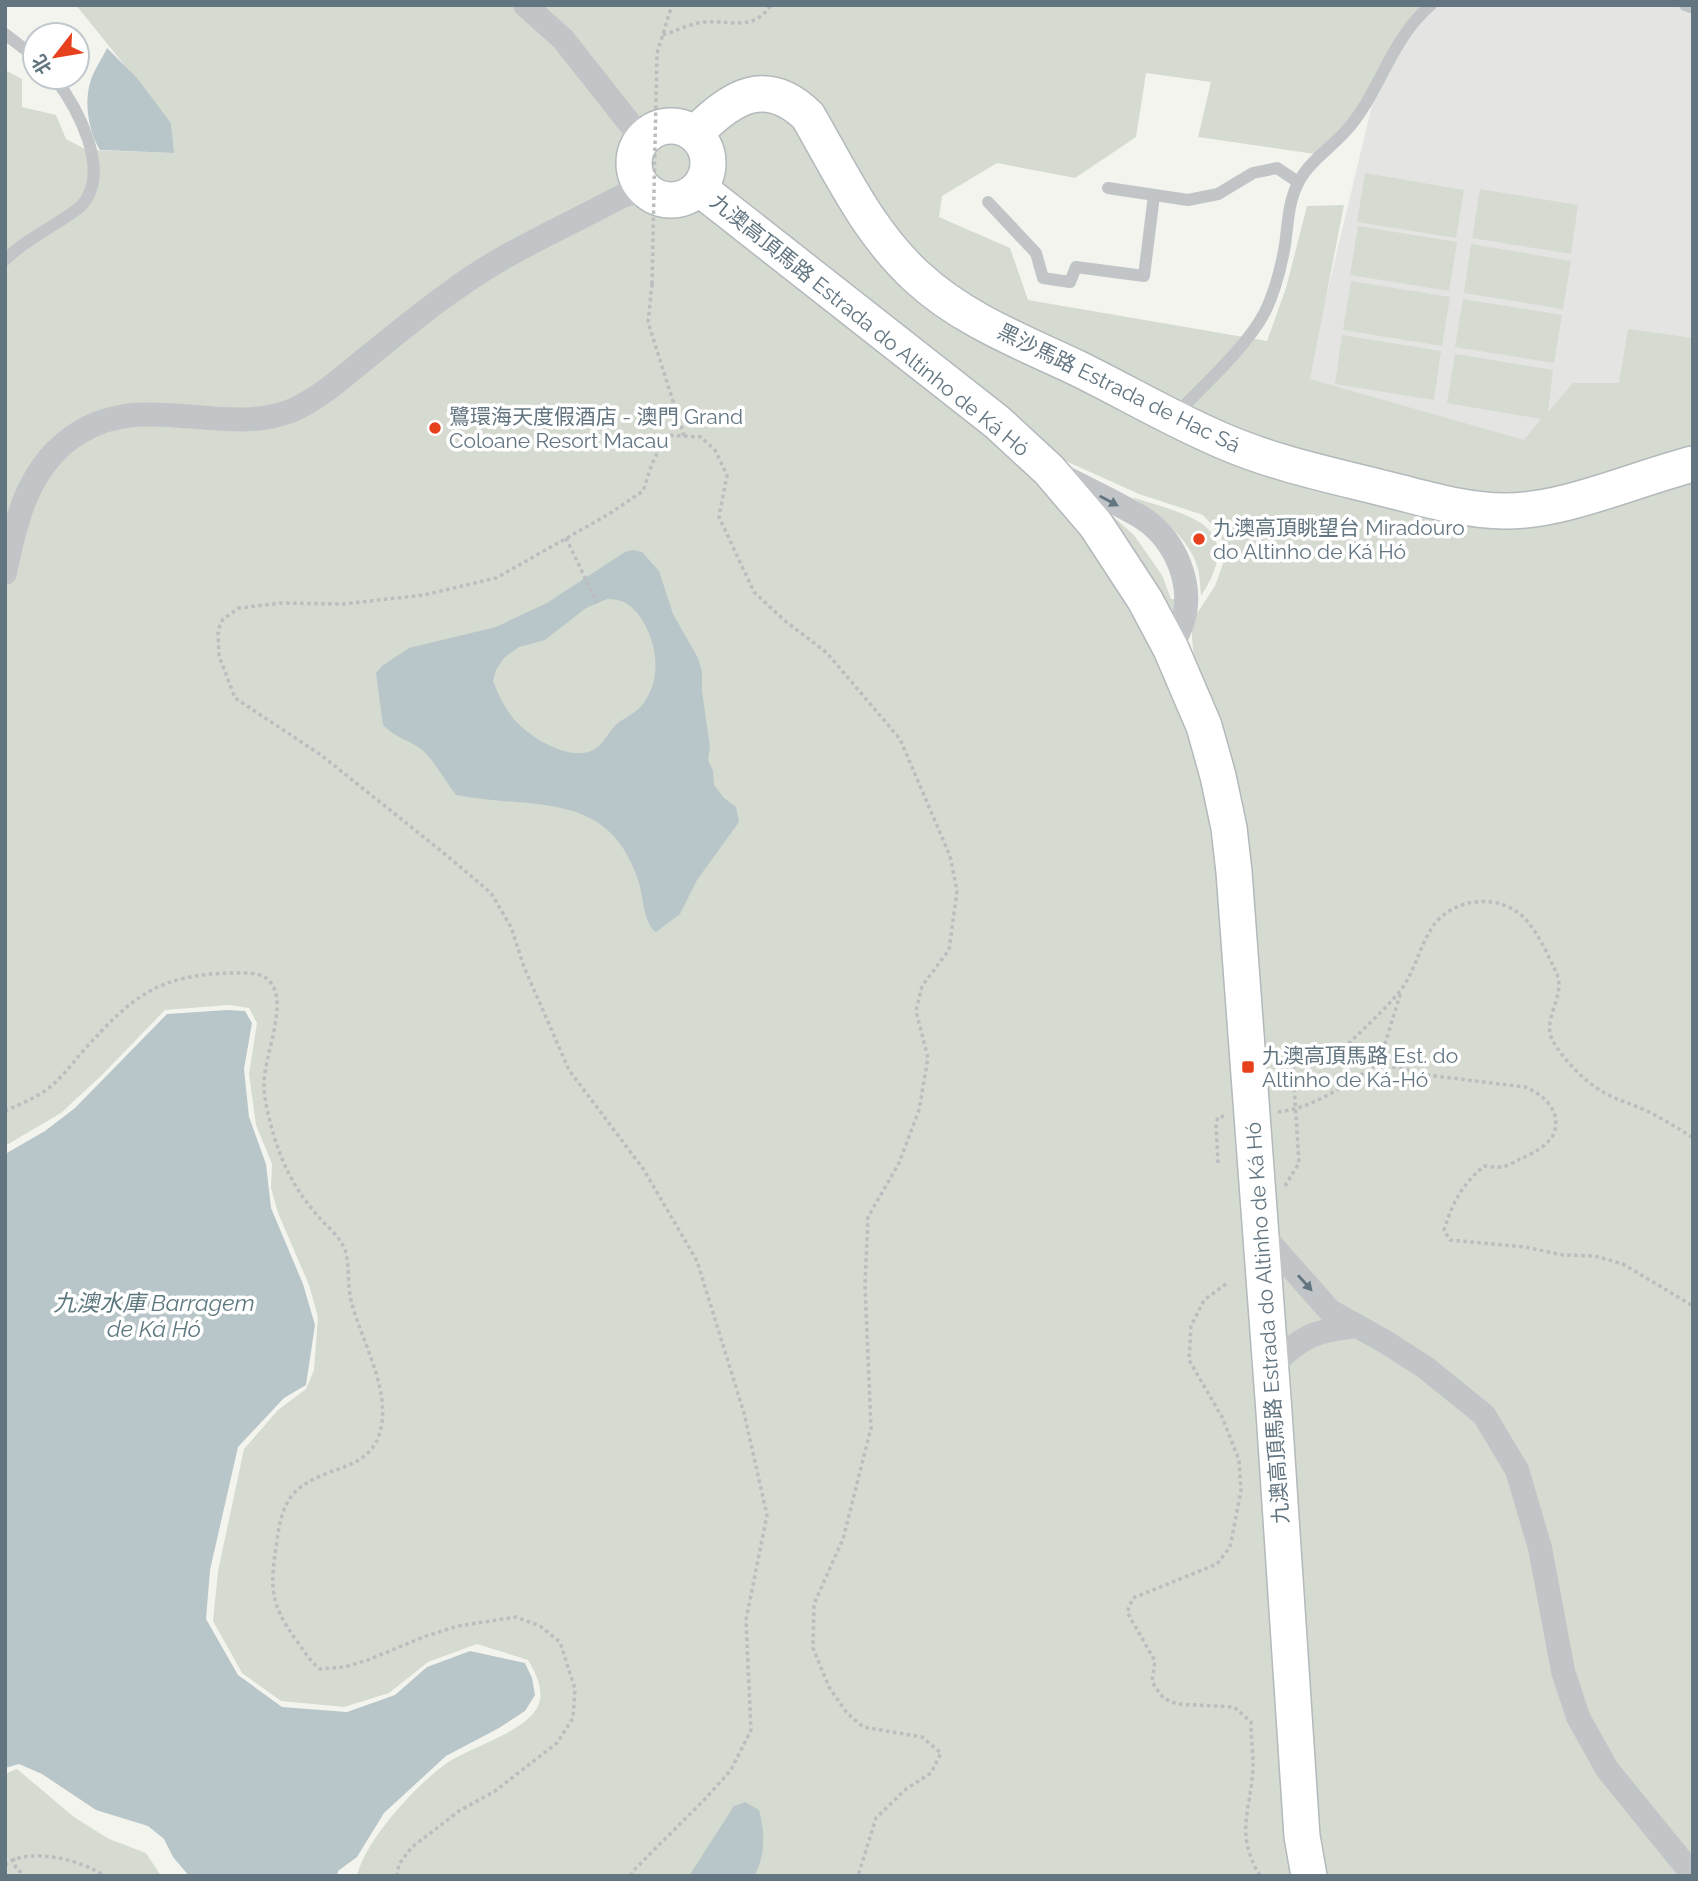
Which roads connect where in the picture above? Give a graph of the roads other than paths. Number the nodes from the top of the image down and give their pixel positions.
1 (525, 5) edge
2 (1431, 5) edge
3 (1685, 5) edge
4 (1693, 8) edge
5 (5, 34) edge
6 (21, 46) edge
7 (64, 91) edge
8 (696, 133) junction
9 (642, 139) junction
10 (1298, 182) junction
11 (635, 187) junction
12 (699, 188) junction
13 (1108, 188) dead end
14 (1154, 195) junction
15 (988, 202) dead end
16 (5, 260) edge
17 (1173, 417) junction
18 (1693, 464) edge
19 (1049, 470) junction
20 (5, 573) edge
21 (1171, 649) junction
22 (1260, 1218) junction
23 (1356, 1326) junction
24 (1270, 1368) junction
25 (1693, 1875) edge
26 (1309, 1876) edge

1 - 9 street
2 - 10 lane
3 - 4 lane
5 - 6 lane
7 - 16 lane
8 - 9 main road
8 - 12 main road
8 - 17 main road, 黑沙馬路 Estrada de Hac Sá
9 - 11 main road
10 - 14 lane
10 - 17 lane
11 - 12 main road
11 - 20 street
12 - 19 main road, 九澳高頂馬路 Estrada do Altinho de Ká Hó
13 - 14 lane
14 - 15 lane
17 - 18 main road, 黑沙馬路 Estrada de Hac Sá
19 - 21 main road, 九澳高頂馬路 Estrada do Altinho de Ká Hó
19 -> 21 street
21 - 22 main road, 九澳高頂馬路 Estrada do Altinho de Ká Hó
22 -> 23 street
22 - 24 main road, 九澳高頂馬路 Estrada do Altinho de Ká Hó
23 - 24 street
23 - 25 street
24 - 26 main road, 九澳高頂馬路 Estrada do Altinho de Ká Hó

